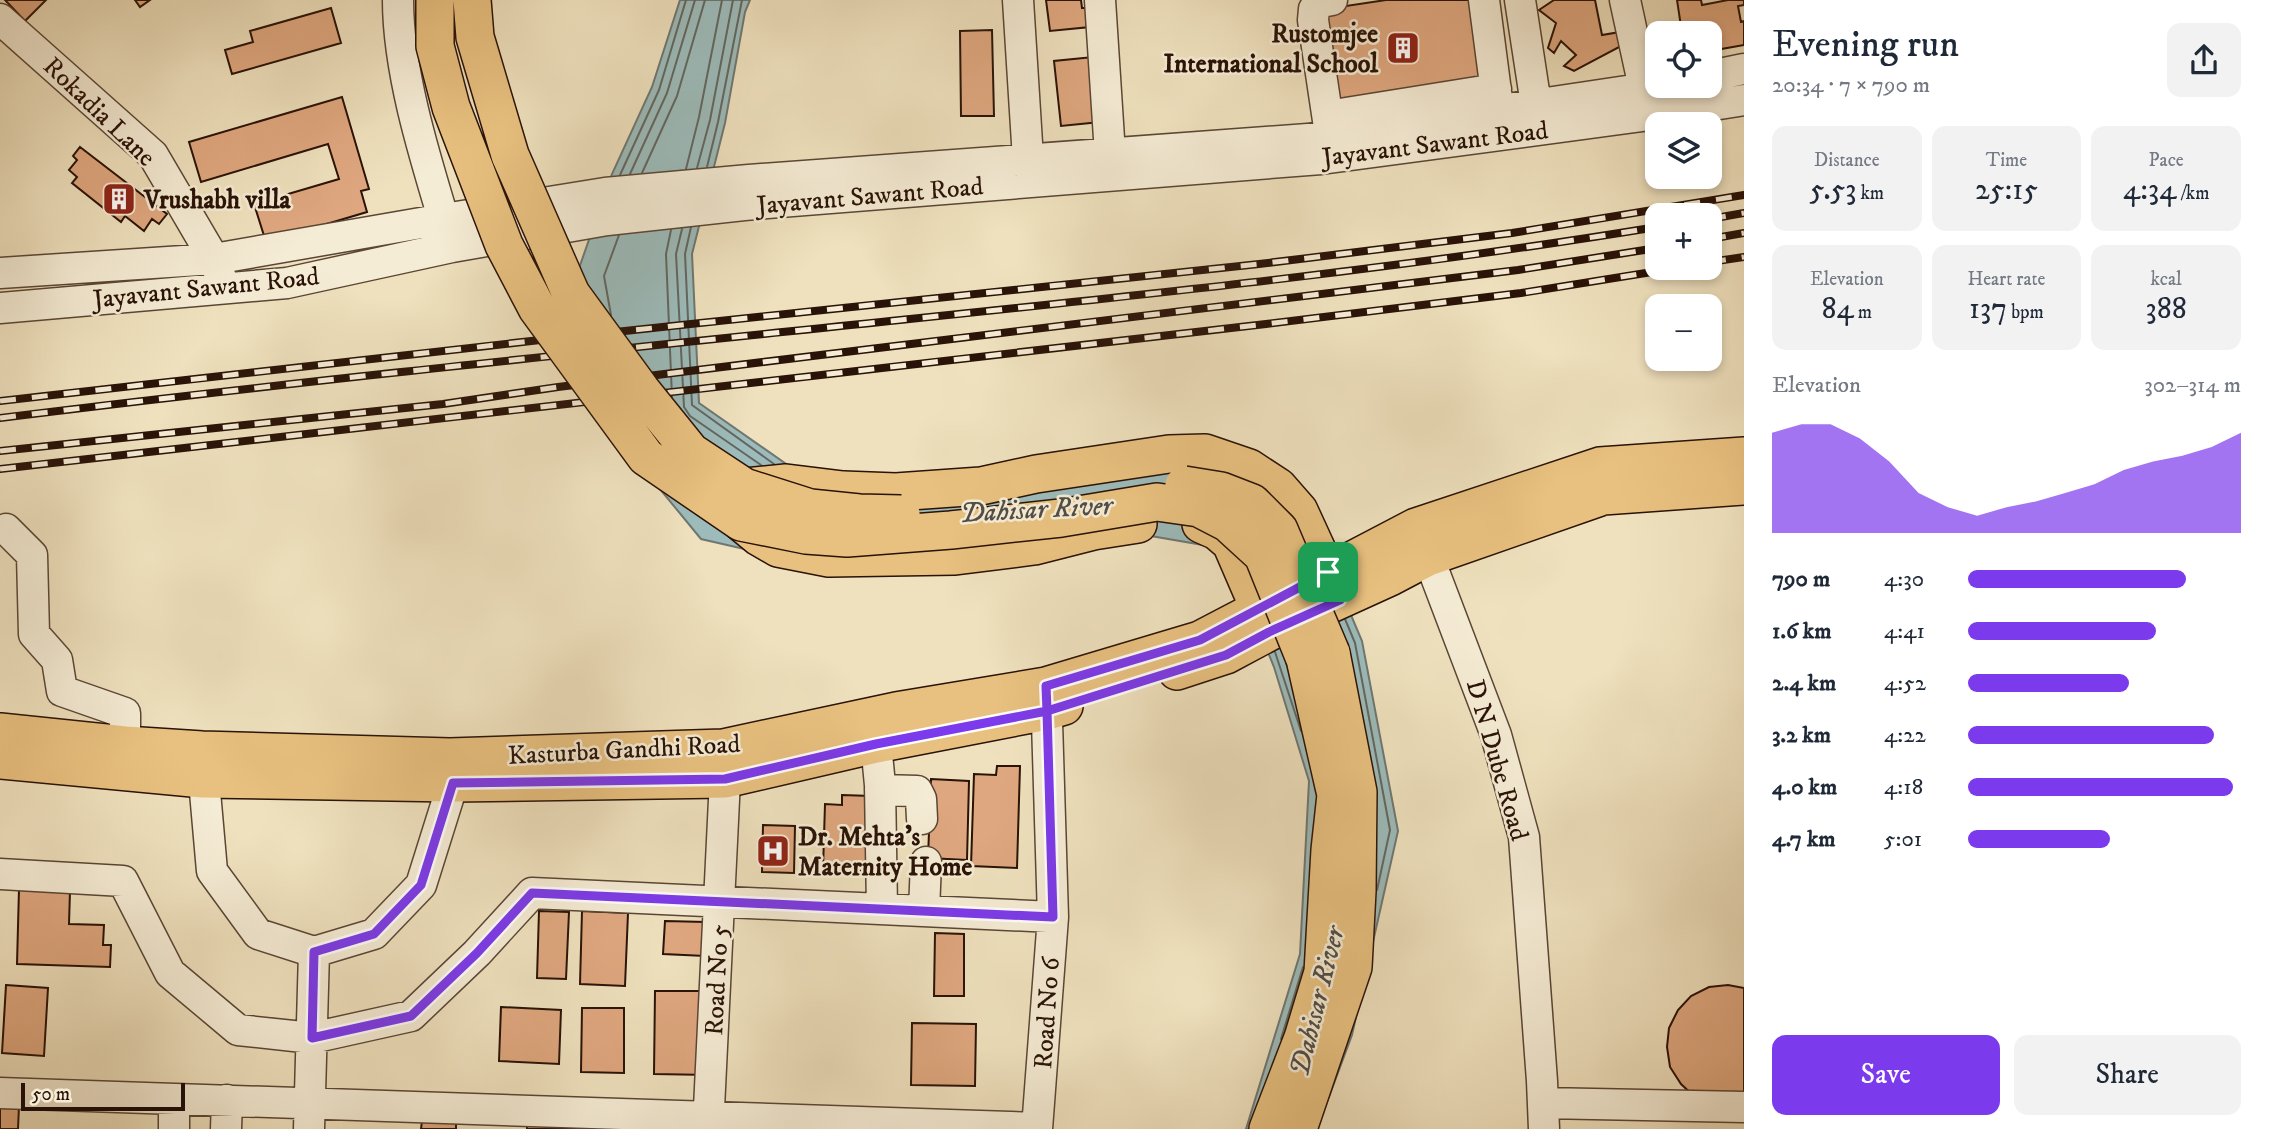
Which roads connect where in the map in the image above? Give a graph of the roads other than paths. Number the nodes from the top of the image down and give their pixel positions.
1 (398, 0) edge
2 (435, 0) edge
3 (472, 0) edge
4 (1018, 0) edge
5 (1100, 0) edge
6 (1297, 0) edge
7 (1332, 0) edge
8 (1484, 0) edge
9 (1520, 0) edge
10 (1626, 0) edge
11 (0, 19) edge
12 (1744, 69) edge
13 (1645, 73) edge
14 (1722, 74) edge
15 (1645, 97) edge
16 (1698, 98) edge
17 (1744, 100) edge
18 (1499, 111) junction
19 (1537, 118) junction
20 (1324, 137) junction
21 (1110, 154) junction
22 (1028, 159) junction
23 (746, 192) junction
24 (606, 207) junction
25 (462, 208) junction
26 (452, 247) junction
27 (214, 259) junction
28 (0, 273) edge
29 (226, 289) junction
30 (0, 309) edge
31 (1744, 456) edge
32 (1744, 486) edge
33 (743, 504) junction
34 (6, 528) dead end
35 (1422, 542) junction
36 (1334, 586) junction
37 (1251, 627) junction
38 (1046, 699) junction
39 (0, 732) edge
40 (890, 732) junction
41 (125, 746) junction
42 (0, 760) edge
43 (724, 764) junction
44 (202, 765) junction
45 (451, 770) junction
46 (880, 790) junction
47 (922, 819) dead end
48 (0, 874) edge
49 (881, 877) junction
50 (720, 902) junction
51 (882, 909) junction
52 (924, 911) junction
53 (1053, 917) junction
54 (314, 952) junction
55 (312, 1038) junction
56 (0, 1093) edge
57 (1744, 1107) edge
58 (174, 1112) edge
59 (226, 1114) edge
60 (309, 1116) edge
61 (1543, 1116) edge
62 (471, 1119) edge
63 (512, 1119) edge
64 (708, 1123) edge
65 (1037, 1128) edge
66 (1268, 1129) edge
67 (1298, 1129) edge

1 - 25 street
2 - 25 main road, bridge
3 - 33 main road, bridge
4 - 22 street
5 - 21 street
6 - 20 street
7 - 20 street
8 - 18 street
9 - 19 street
10 - 13 street
11 - 27 street, Rokadia Lane
12 - 14 street
15 - 19 street, Jayavant Sawant Road
16 - 17 street, Jayavant Sawant Road
18 - 19 street, Jayavant Sawant Road
18 - 20 street, Jayavant Sawant Road
20 - 21 street, Jayavant Sawant Road
20 - 23 street, Jayavant Sawant Road
21 - 22 street, Jayavant Sawant Road
22 - 23 street, Jayavant Sawant Road
23 - 24 street, Jayavant Sawant Road
24 - 25 street, Jayavant Sawant Road
24 - 26 street, Jayavant Sawant Road
25 - 26 street
25 - 27 street, Jayavant Sawant Road
25 - 33 main road, bridge
26 - 29 street, Jayavant Sawant Road
27 - 28 street, Jayavant Sawant Road
27 - 29 street, Rokadia Lane
29 - 30 street, Jayavant Sawant Road
31 - 35 main road
32 - 35 main road
33 - 36 main road
33 - 37 main road
33 - 66 main road, bridge
33 - 67 main road, bridge
34 - 41 street
35 - 36 main road
35 - 61 street, D N Dube Road
36 - 37 main road, Kasturba Gandhi Road, bridge
37 - 38 main road, Kasturba Gandhi Road
38 - 40 main road, Kasturba Gandhi Road
38 - 53 street, Road No 6
39 - 41 main road, Kasturba Gandhi Road
40 - 43 main road, Kasturba Gandhi Road
40 - 46 street
41 - 44 main road, Kasturba Gandhi Road
42 - 44 main road, Kasturba Gandhi Road
43 - 45 main road, Kasturba Gandhi Road
43 - 50 street, Road No 5
44 - 45 main road, Kasturba Gandhi Road
44 - 54 street
45 - 54 street
46 - 47 street
46 - 49 street
48 - 55 street
49 - 51 street
49 - 52 street
50 - 51 street
50 - 55 street
50 - 64 street, Road No 5
51 - 52 street
52 - 53 street
53 - 65 street, Road No 6
54 - 55 street
55 - 60 street
56 - 58 street
57 - 61 street
58 - 59 street
59 - 60 street
60 - 62 street
62 - 63 street
63 - 64 street
64 - 65 street

